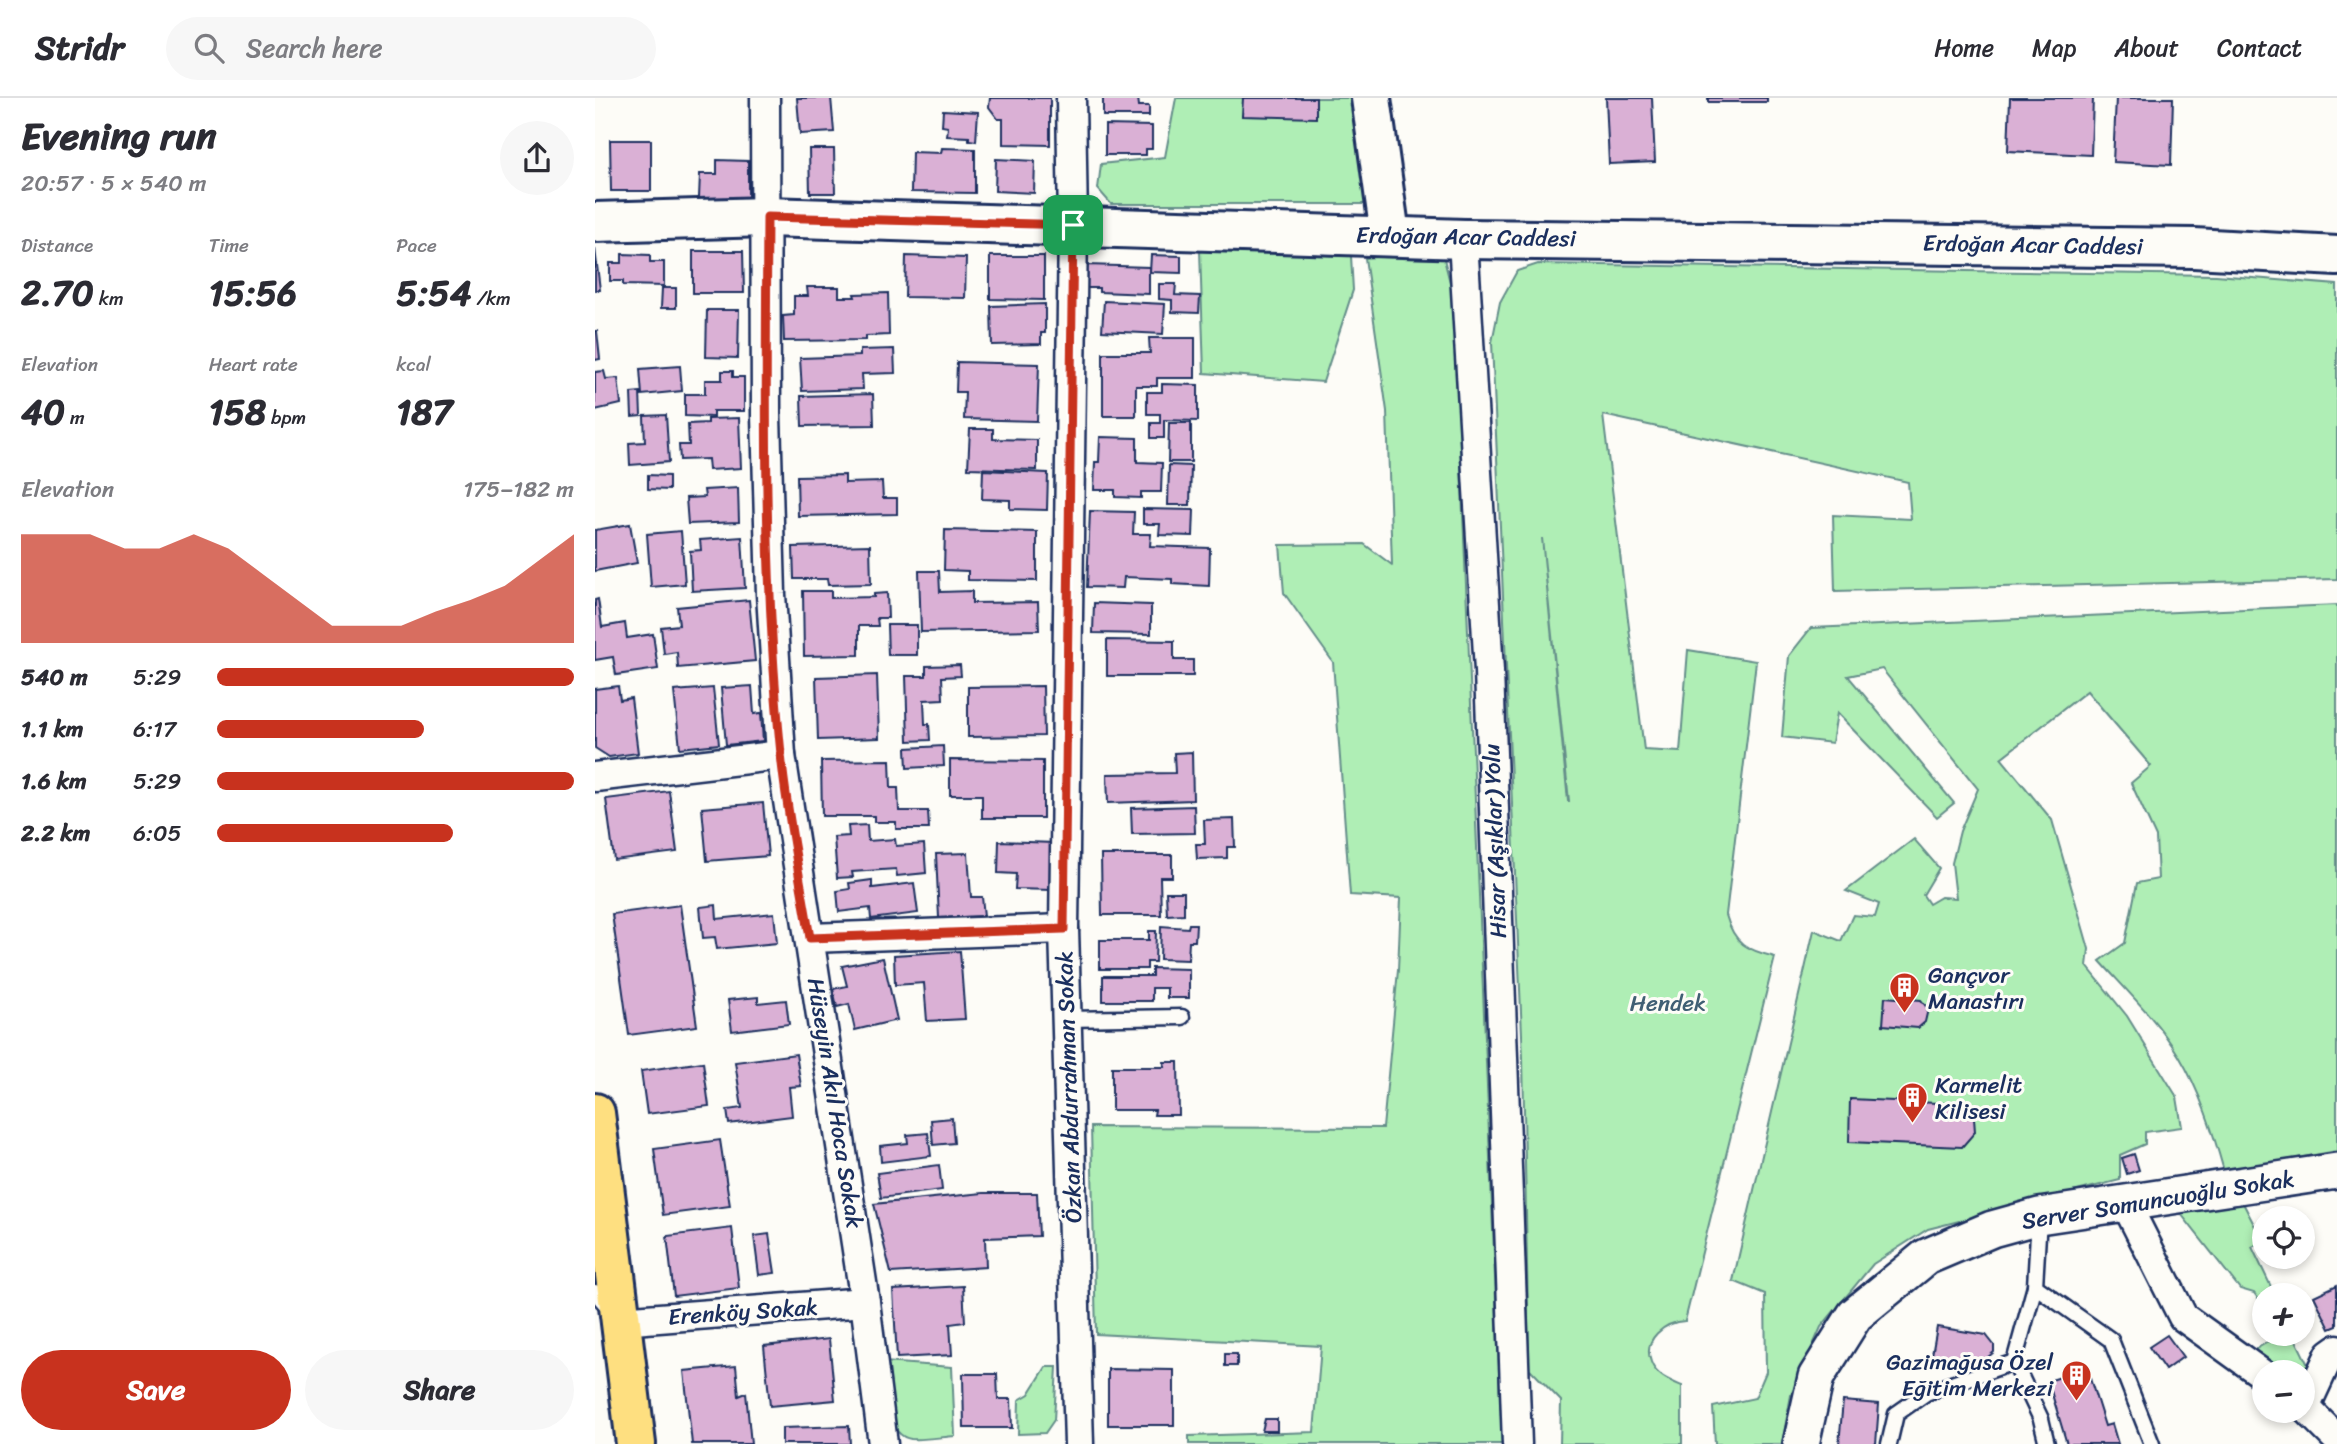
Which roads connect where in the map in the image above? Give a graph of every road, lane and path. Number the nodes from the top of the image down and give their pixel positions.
1 (765, 98) edge
2 (1071, 98) edge
3 (1370, 98) edge
4 (767, 217) junction
5 (595, 222) edge
6 (1073, 225) junction
7 (1390, 235) junction
8 (1465, 239) junction
9 (2337, 256) edge
10 (781, 755) junction
11 (595, 778) edge
12 (1064, 929) junction
13 (810, 938) junction
14 (1182, 1017) dead end
15 (1066, 1019) junction
16 (595, 1113) edge
17 (598, 1156) edge
18 (2337, 1171) edge
19 (2125, 1202) junction
20 (2039, 1216) junction
21 (2035, 1286) junction
22 (595, 1292) edge
23 (865, 1302) junction
24 (620, 1321) junction
25 (2337, 1349) edge
26 (2014, 1362) junction
27 (2252, 1367) edge
28 (2315, 1383) edge
29 (2315, 1416) edge
30 (2337, 1439) edge
31 (636, 1444) edge
32 (883, 1444) edge
33 (1079, 1444) edge
34 (1517, 1444) edge
35 (1801, 1444) edge
36 (1889, 1444) edge
37 (2047, 1444) edge
38 (2151, 1444) edge

1 - 4 street, Hüseyin Akıl Hoca Sokak
2 - 6 street, Özkan Abdurrahman Sokak
3 - 7 main road
4 - 5 main road, Erdoğan Acar Caddesi
4 - 6 main road, Erdoğan Acar Caddesi
4 - 10 street, Hüseyin Akıl Hoca Sokak
6 - 7 main road, Erdoğan Acar Caddesi
6 - 12 street, Özkan Abdurrahman Sokak
7 - 8 main road, Erdoğan Acar Caddesi
8 - 9 main road, Erdoğan Acar Caddesi
8 - 34 street, Hisar (Aşıklar) Yolu
10 - 11 street
10 - 13 street, Hüseyin Akıl Hoca Sokak
12 - 13 street
12 - 15 street, Özkan Abdurrahman Sokak
13 - 23 street, Hüseyin Akıl Hoca Sokak
14 - 15 lane
15 - 33 street, Özkan Abdurrahman Sokak
16 - 17 main road
17 - 24 main road
18 - 19 street, Server Somuncuoğlu Sokak
19 - 20 street, Server Somuncuoğlu Sokak
19 - 27 street
20 - 21 lane
20 - 35 street, Server Somuncuoğlu Sokak
21 - 26 lane
21 - 38 lane
22 - 24 lane
23 - 24 street, Erenköy Sokak
23 - 32 street, Hüseyin Akıl Hoca Sokak
24 - 31 main road
25 - 28 street
26 - 36 lane
26 - 37 lane
29 - 30 street

